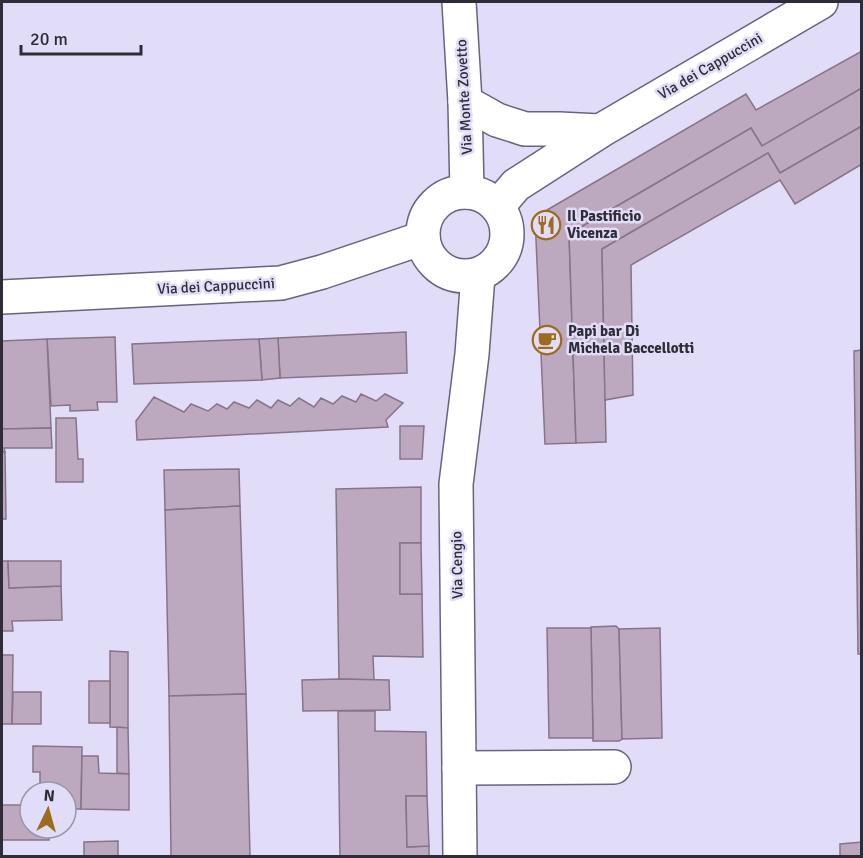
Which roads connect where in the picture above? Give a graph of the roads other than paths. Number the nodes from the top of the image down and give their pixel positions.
1 (459, 2) edge
2 (821, 2) edge
3 (465, 102) junction
4 (600, 131) junction
5 (467, 192) junction
6 (498, 206) junction
7 (423, 238) junction
8 (478, 275) junction
9 (2, 297) edge
10 (614, 767) dead end
11 (459, 768) junction
12 (460, 856) edge

1 - 3 street, Via Monte Zovetto
2 - 4 street, Via dei Cappuccini
3 - 4 street
3 - 5 street, Via Monte Zovetto
4 - 6 street, Via dei Cappuccini
5 - 6 street
5 - 7 street
6 - 8 street
7 - 8 street
7 - 9 street, Via dei Cappuccini
8 - 11 street, Via Cengio
10 - 11 street
11 - 12 street, Via Cengio

